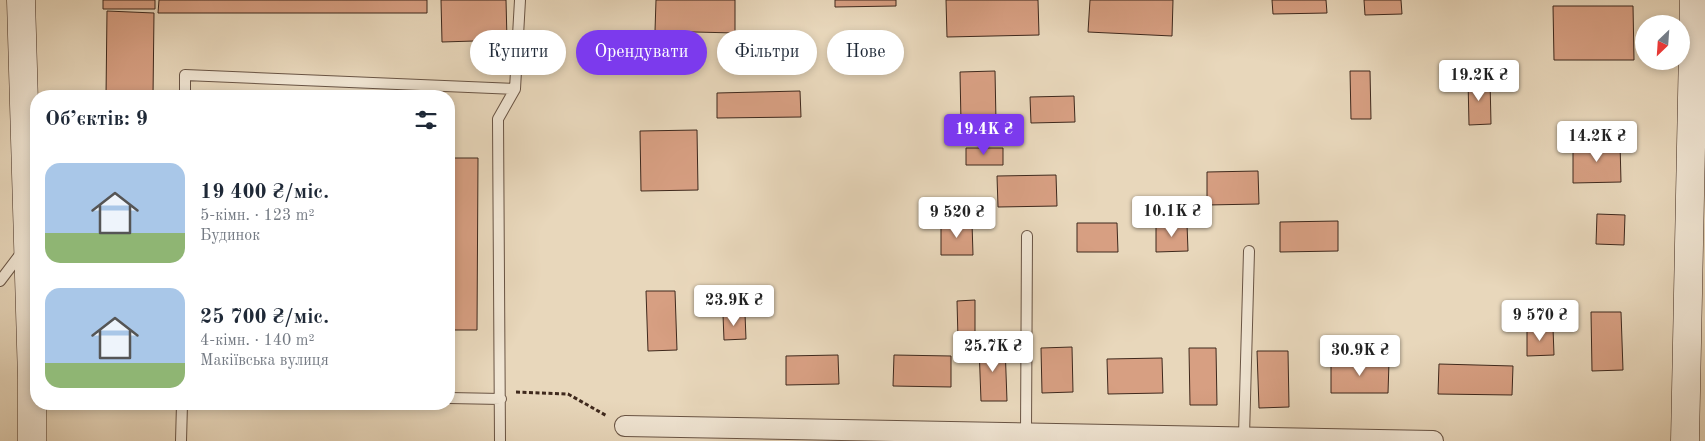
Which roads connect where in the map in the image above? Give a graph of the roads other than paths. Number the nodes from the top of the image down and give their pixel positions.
1 (21, 0) edge
2 (520, 0) edge
3 (1694, 0) edge
4 (185, 90) edge
5 (515, 90) junction
6 (1027, 236) dead end
7 (28, 243) junction
8 (1249, 251) dead end
9 (0, 281) edge
10 (30, 311) edge
11 (501, 395) junction
12 (455, 398) edge
13 (32, 410) edge
14 (182, 410) edge
15 (624, 426) road end
16 (1026, 433) junction
17 (1244, 436) junction
18 (32, 441) edge
19 (181, 441) edge
20 (500, 441) edge
21 (1433, 441) edge
22 (1685, 441) edge

1 - 7 street
2 - 5 lane
3 - 22 street
4 - 5 lane
5 - 11 lane
6 - 16 lane
7 - 9 lane
7 - 10 street
8 - 17 lane
11 - 12 lane
11 - 20 lane
13 - 18 street
14 - 19 lane
15 - 16 street
16 - 17 street
17 - 21 street

